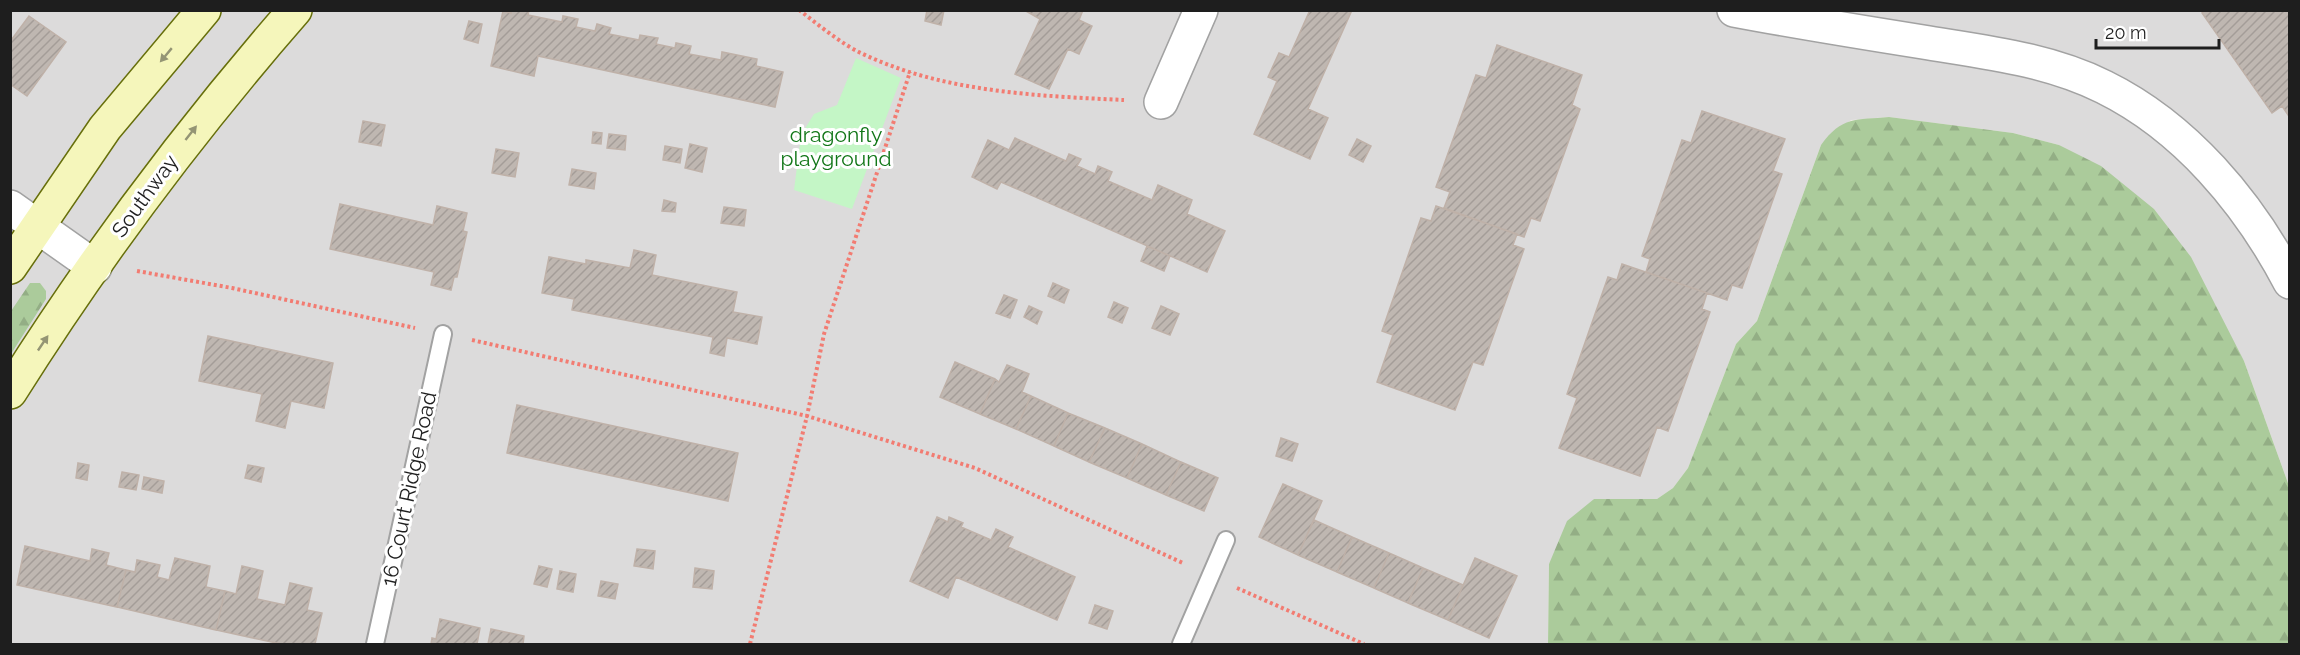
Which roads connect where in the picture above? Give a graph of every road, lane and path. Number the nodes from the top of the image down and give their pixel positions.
1 (204, 10) edge
2 (295, 10) edge
3 (799, 10) edge
4 (1202, 10) edge
5 (1734, 10) edge
6 (910, 72) junction
7 (1161, 102) joint
8 (10, 207) edge
9 (37, 226) junction
10 (10, 267) edge
11 (95, 267) junction
12 (2289, 282) edge
13 (443, 334) junction
14 (10, 392) edge
15 (807, 416) junction
16 (1226, 540) dead end
17 (1210, 576) junction
18 (375, 645) edge
19 (750, 645) edge
20 (1181, 645) edge
21 (1364, 645) edge

1 -> 9 street
11 -> 2 street, Southway
3 - 6 path
4 - 7 street
5 - 12 street
6 - 7 path
6 - 15 path
8 - 9 street
9 - 10 street
9 - 11 street
11 - 13 path
14 -> 11 street, Southway
13 - 15 path
13 - 18 lane, 16 Court Ridge Road
15 - 17 path
15 - 19 path
16 - 17 lane
17 - 20 lane
17 - 21 path

